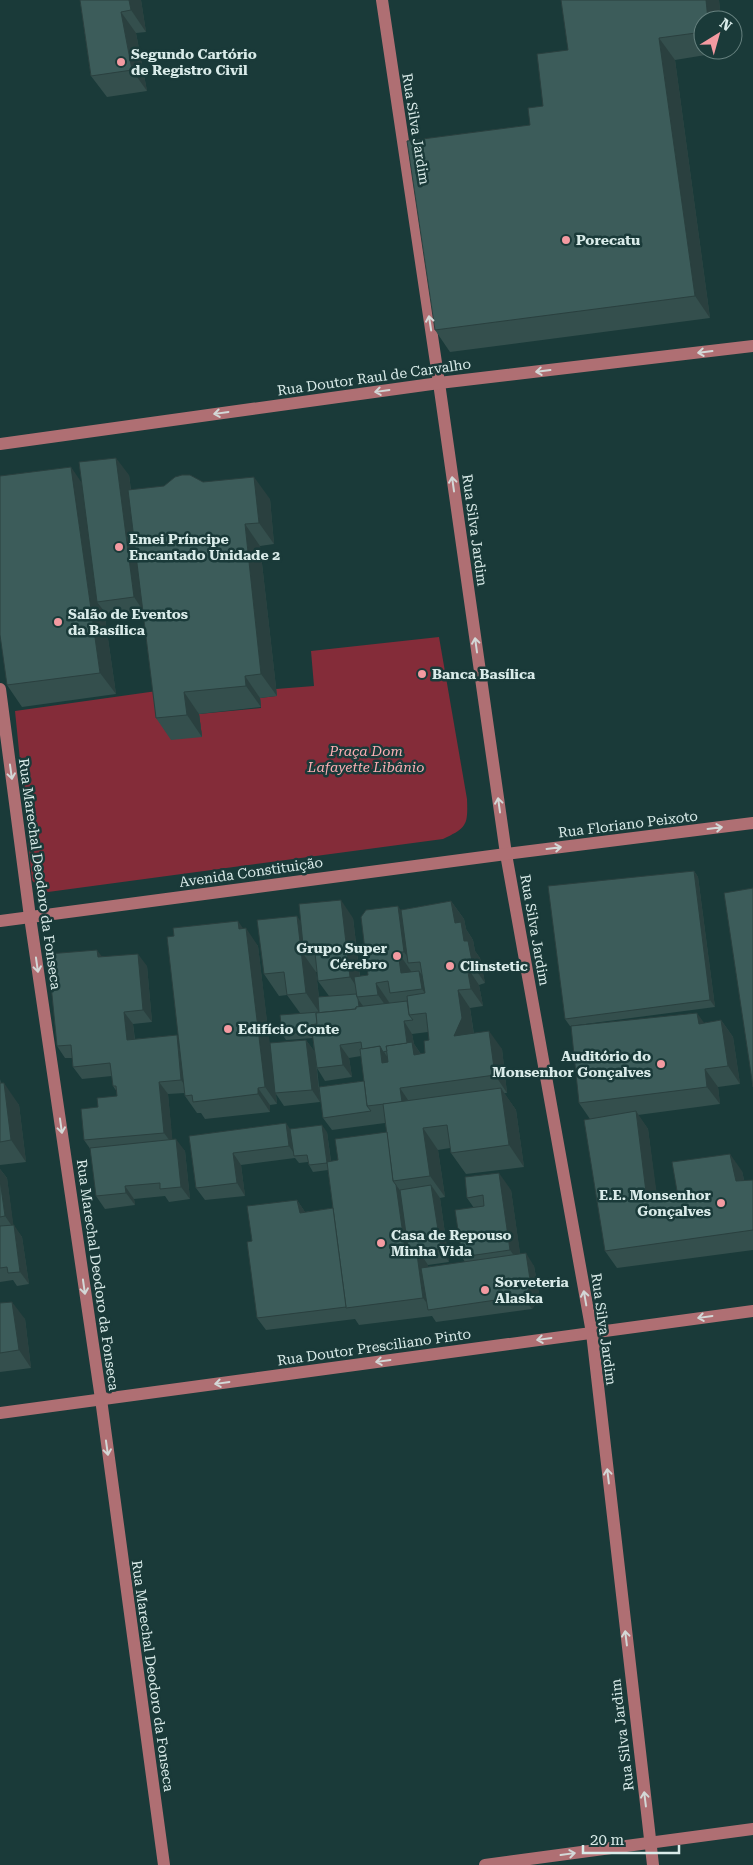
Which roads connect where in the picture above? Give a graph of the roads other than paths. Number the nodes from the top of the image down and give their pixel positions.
1 (382, 0) edge
2 (753, 346) edge
3 (439, 383) junction
4 (0, 444) edge
5 (0, 689) edge
6 (753, 823) edge
7 (506, 854) junction
8 (30, 917) junction
9 (0, 921) edge
10 (753, 1311) edge
11 (592, 1333) junction
12 (101, 1399) junction
13 (0, 1413) edge
14 (753, 1829) edge
15 (650, 1842) junction
16 (164, 1865) edge
17 (485, 1865) edge
18 (653, 1865) edge

3 -> 1 street, Rua Silva Jardim
2 -> 3 street, Rua Doutor Raul de Carvalho
3 -> 4 street, Rua Doutor Raul de Carvalho
7 -> 3 street, Rua Silva Jardim
5 -> 8 street, Rua Marechal Deodoro da Fonseca
7 -> 6 street, Rua Floriano Peixoto
7 - 8 street, Avenida Constituição
11 -> 7 street, Rua Silva Jardim
8 - 9 street, Avenida Constituição
8 -> 12 street, Rua Marechal Deodoro da Fonseca
10 -> 11 street, Rua Doutor Presciliano Pinto
11 -> 12 street, Rua Doutor Presciliano Pinto
15 -> 11 street, Rua Silva Jardim
12 - 13 street, Rua Doutor Presciliano Pinto
12 -> 16 street, Rua Marechal Deodoro da Fonseca
14 - 15 street
17 -> 15 street
15 - 18 street, Rua Silva Jardim

